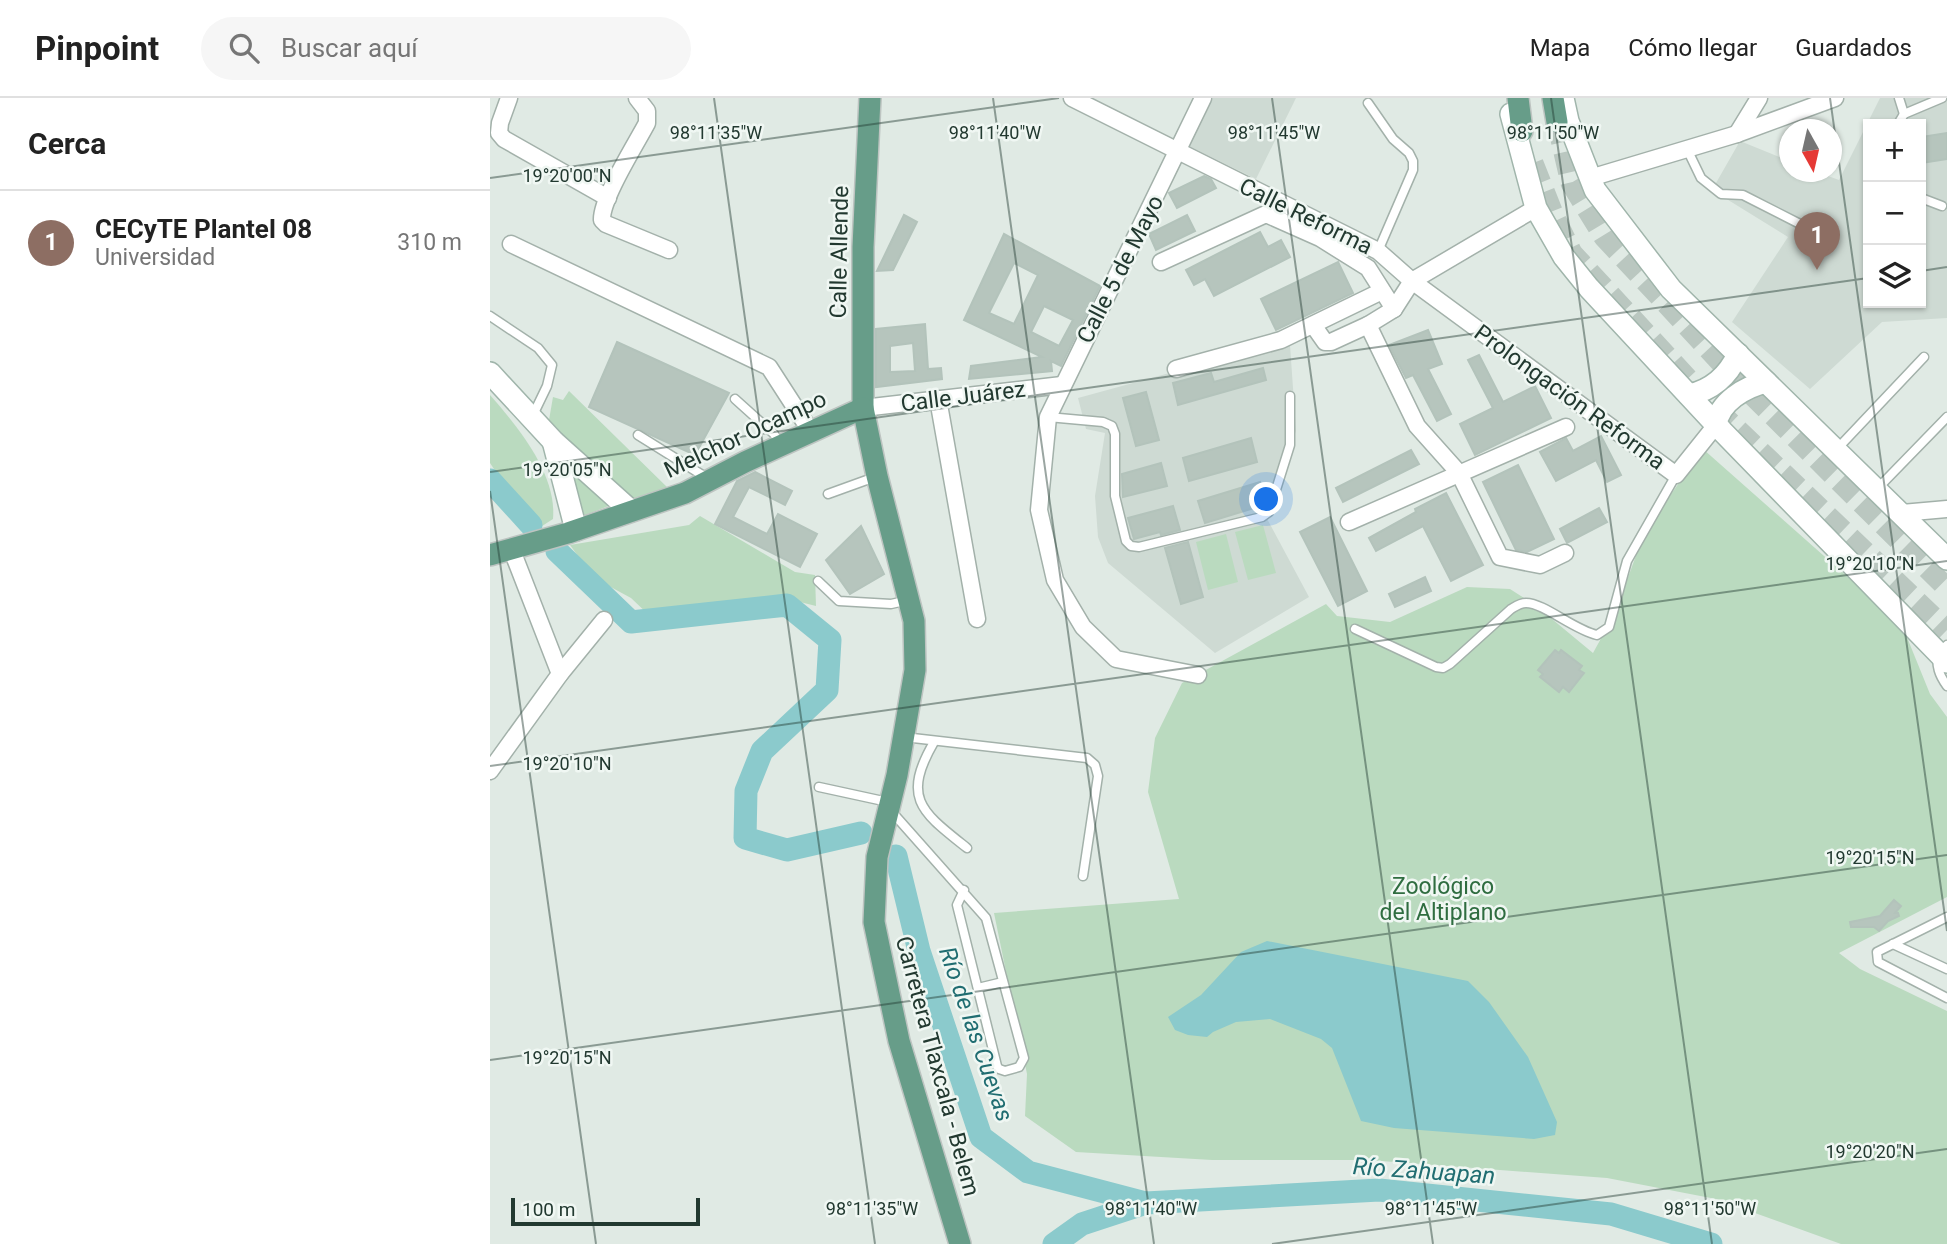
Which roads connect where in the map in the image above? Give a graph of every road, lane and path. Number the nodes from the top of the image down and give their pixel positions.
1 (509, 98) edge
2 (637, 98) edge
3 (870, 98) edge
4 (1072, 98) edge
5 (1203, 98) edge
6 (1509, 98) edge
7 (1518, 98) edge
8 (1759, 98) edge
9 (1835, 98) edge
10 (1899, 98) edge
11 (1942, 98) edge
12 (1368, 103) dead end
13 (1559, 104) edge
14 (1904, 114) junction
15 (1901, 119) edge
16 (1522, 131) dead end
17 (1737, 134) junction
18 (1687, 149) junction
19 (1178, 153) junction
20 (1590, 178) junction
21 (608, 198) junction
22 (1926, 200) edge
23 (1942, 206) dead end
24 (1536, 208) junction
25 (1800, 224) dead end
26 (511, 244) dead end
27 (669, 250) dead end
28 (1378, 251) junction
29 (1161, 262) dead end
30 (1412, 281) junction
31 (1382, 291) junction
32 (1394, 309) junction
33 (490, 316) edge
34 (1313, 325) junction
35 (1368, 325) junction
36 (1738, 354) junction
37 (1924, 357) dead end
38 (1177, 369) dead end
39 (490, 373) edge
40 (1766, 382) junction
41 (1062, 385) junction
42 (1689, 395) junction
43 (1290, 396) dead end
44 (735, 399) dead end
45 (939, 399) junction
46 (863, 408) junction
47 (1048, 417) junction
48 (532, 418) junction
49 (1947, 418) edge
50 (1716, 425) junction
51 (1566, 427) dead end
52 (811, 432) junction
53 (638, 435) dead end
54 (553, 441) junction
55 (781, 446) junction
56 (1837, 450) junction
57 (1458, 473) junction
58 (1676, 475) junction
59 (877, 476) junction
60 (710, 480) junction
61 (1877, 489) junction
62 (828, 494) dead end
63 (1947, 509) edge
64 (631, 511) junction
65 (1902, 513) junction
66 (1349, 522) dead end
67 (572, 531) junction
68 (511, 548) junction
69 (1565, 553) dead end
70 (490, 555) edge
71 (1947, 559) edge
72 (818, 581) dead end
73 (909, 600) junction
74 (977, 619) dead end
75 (604, 620) dead end
76 (1355, 629) dead end
77 (1944, 652) edge
78 (560, 674) junction
79 (1198, 674) dead end
80 (1947, 686) edge
81 (904, 737) junction
82 (934, 742) junction
83 (490, 771) edge
84 (819, 787) dead end
85 (889, 806) junction
86 (967, 848) dead end
87 (1083, 876) dead end
88 (964, 890) junction
89 (1947, 917) edge
90 (1893, 944) junction
91 (1947, 969) edge
92 (1003, 982) junction
93 (978, 988) junction
94 (1947, 998) edge
95 (957, 1243) edge

1 - 21 street
2 - 21 street
3 - 46 main road, Calle Allende
4 - 19 street, Calle Reforma
5 - 19 street, Calle 5 de Mayo
6 - 24 street
7 - 16 main road
8 - 17 street
9 - 17 street
10 - 14 lane
11 - 14 lane
12 - 28 lane
13 - 20 street
14 - 15 lane
17 - 18 street
18 - 20 street
18 - 25 lane
19 - 28 street, Calle Reforma
19 - 41 street, Calle 5 de Mayo
20 - 36 street
21 - 27 street
22 - 23 lane
24 - 30 street
24 - 42 street
26 - 52 street
28 - 30 street, Calle Reforma
29 - 31 street, Calle Reforma
30 - 32 street
30 - 58 street, Prolongación Reforma
31 - 32 street, Calle Reforma
31 - 34 street
32 - 35 street
33 - 48 lane
34 - 35 street
34 - 38 street
35 - 57 street
36 - 40 street
36 - 42 street
37 - 56 lane
39 - 48 street
40 - 50 street
40 - 56 street
41 - 45 street, Calle Juárez
41 - 47 street, Calle 5 de Mayo
42 - 50 street
43 - 47 lane
44 - 55 lane
45 - 46 street, Calle Juárez
45 - 74 street
46 - 52 main road, Melchor Ocampo
46 - 59 main road, Calle Allende
47 - 79 street, Calle 5 de Mayo
48 - 54 street
49 - 61 lane
50 - 58 street, Prolongación Reforma
50 - 77 street
51 - 57 street
52 - 55 main road, Melchor Ocampo
53 - 60 lane
54 - 64 street
54 - 67 street
55 - 60 main road, Melchor Ocampo
56 - 61 street
57 - 66 street
57 - 69 street
58 - 76 lane
59 - 62 lane
59 - 73 main road, Calle Allende
60 - 64 main road, Melchor Ocampo
61 - 65 street
63 - 65 street
64 - 67 main road, Melchor Ocampo
65 - 71 street
67 - 68 main road, Melchor Ocampo
68 - 70 main road, Melchor Ocampo
68 - 78 street
72 - 73 lane
73 - 81 main road, Carretera Tlaxcala - Belem
75 - 78 street
77 - 80 lane
78 - 83 street
81 - 82 lane
81 - 85 main road, Carretera Tlaxcala - Belem
82 - 86 lane
82 - 87 lane
84 - 85 lane
85 - 88 lane
85 - 95 main road, Carretera Tlaxcala - Belem
88 - 92 lane
88 - 93 lane
89 - 90 lane
90 - 91 lane
90 - 94 lane
92 - 93 lane
92 - 93 lane

